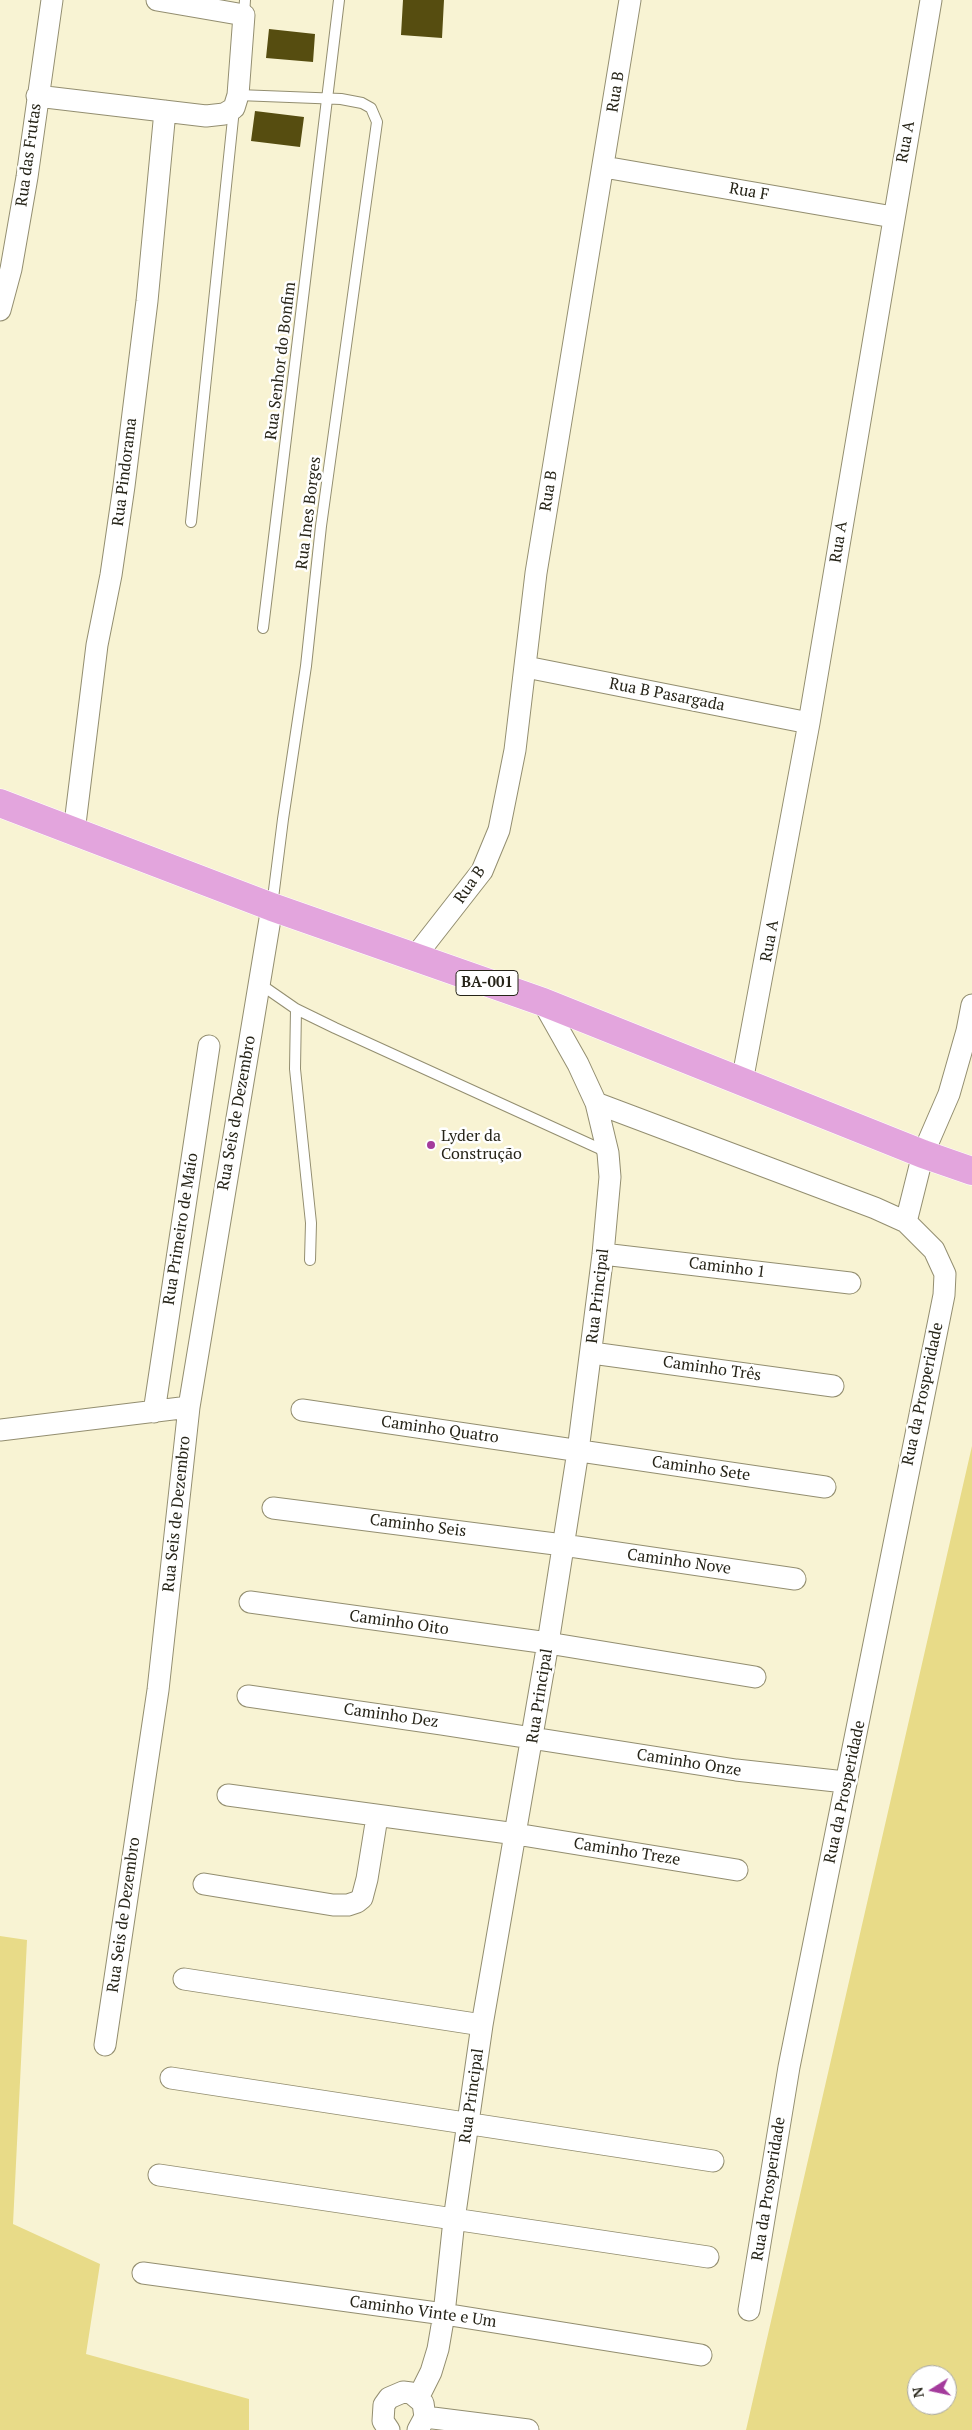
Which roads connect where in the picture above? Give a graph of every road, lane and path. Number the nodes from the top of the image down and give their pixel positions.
1 (157, 0) edge
2 (339, 0) edge
3 (630, 0) edge
4 (931, 0) edge
5 (47, 1) edge
6 (244, 8) edge
7 (37, 96) junction
8 (328, 98) junction
9 (236, 102) junction
10 (165, 111) junction
11 (604, 167) junction
12 (893, 217) junction
13 (0, 310) edge
14 (191, 522) dead end
15 (263, 628) dead end
16 (526, 667) junction
17 (809, 723) junction
18 (0, 803) edge
19 (74, 832) junction
20 (272, 907) junction
21 (414, 958) junction
22 (260, 984) junction
23 (543, 1002) junction
24 (972, 1005) edge
25 (296, 1009) junction
26 (208, 1046) dead end
27 (742, 1082) junction
28 (596, 1103) junction
29 (608, 1153) junction
30 (923, 1154) junction
31 (972, 1171) edge
32 (906, 1222) junction
33 (604, 1254) junction
34 (310, 1260) dead end
35 (850, 1283) dead end
36 (592, 1353) junction
37 (832, 1386) dead end
38 (189, 1407) junction
39 (302, 1410) dead end
40 (154, 1412) junction
41 (0, 1430) edge
42 (578, 1451) junction
43 (825, 1487) dead end
44 (273, 1508) dead end
45 (563, 1544) junction
46 (795, 1579) dead end
47 (250, 1602) dead end
48 (548, 1643) junction
49 (755, 1678) dead end
50 (248, 1696) dead end
51 (533, 1739) junction
52 (845, 1782) junction
53 (228, 1795) dead end
54 (377, 1817) junction
55 (516, 1834) junction
56 (737, 1870) dead end
57 (204, 1884) dead end
58 (184, 1979) dead end
59 (482, 2024) junction
60 (105, 2045) dead end
61 (171, 2078) dead end
62 (468, 2123) junction
63 (713, 2161) dead end
64 (159, 2175) dead end
65 (454, 2220) junction
66 (708, 2257) dead end
67 (143, 2273) dead end
68 (749, 2310) dead end
69 (444, 2314) junction
70 (702, 2354) dead end
71 (420, 2415) edge
72 (390, 2430) edge
73 (528, 2430) edge

1 - 6 street
2 - 8 lane, Rua Senhor do Bonfim
3 - 11 street, Rua B
4 - 12 street, Rua A
5 - 7 street, Rua das Frutas
6 - 9 street
7 - 10 street
7 - 13 street, Rua das Frutas
8 - 9 lane
8 - 15 lane, Rua Senhor do Bonfim
8 - 20 lane, Rua Ines Borges
9 - 10 street
9 - 14 lane
10 - 19 street, Rua Pindorama
11 - 12 street, Rua F
11 - 16 street, Rua B
12 - 17 street, Rua A
16 - 17 street, Rua B Pasargada
16 - 21 street, Rua B
17 - 27 street, Rua A
18 - 19 main road, BA-001
19 - 20 main road, BA-001
20 - 21 main road, BA-001
20 - 22 street, Rua Seis de Dezembro
21 - 23 main road, BA-001
22 - 25 lane
22 - 38 street, Rua Seis de Dezembro
23 - 27 main road, BA-001
23 - 28 street, Rua Principal
24 - 30 street
25 - 29 lane
25 - 34 lane
26 - 40 street, Rua Primeiro de Maio
27 - 30 main road, BA-001
28 - 29 street, Rua Principal
28 - 32 street
29 - 33 street, Rua Principal
30 - 31 main road, BA-001
30 - 32 street
32 - 52 street, Rua da Prosperidade
33 - 35 street, Caminho 1
33 - 36 street, Rua Principal
36 - 37 street, Caminho Três
36 - 42 street, Rua Principal
38 - 40 street
38 - 60 street, Rua Seis de Dezembro
39 - 42 street, Caminho Quatro
40 - 41 street
42 - 43 street, Caminho Sete
42 - 45 street, Rua Principal
44 - 45 street, Caminho Seis
45 - 46 street, Caminho Nove
45 - 48 street, Rua Principal
47 - 48 street, Caminho Oito
48 - 49 street, Caminho Oito
48 - 51 street, Rua Principal
50 - 51 street, Caminho Dez
51 - 52 street, Caminho Onze
51 - 55 street, Rua Principal
52 - 68 street, Rua da Prosperidade
53 - 54 street, Caminho Treze
54 - 55 street, Caminho Treze
54 - 57 street
55 - 56 street, Caminho Treze
55 - 59 street, Rua Principal
58 - 59 street
59 - 62 street, Rua Principal
61 - 62 street
62 - 63 street
62 - 65 street, Rua Principal
64 - 65 street
65 - 66 street
65 - 69 street, Rua Principal
67 - 69 street, Caminho Vinte e Um
69 - 70 street, Caminho Vinte e Um
69 - 71 street, Rua Principal
71 - 72 street
71 - 73 street

